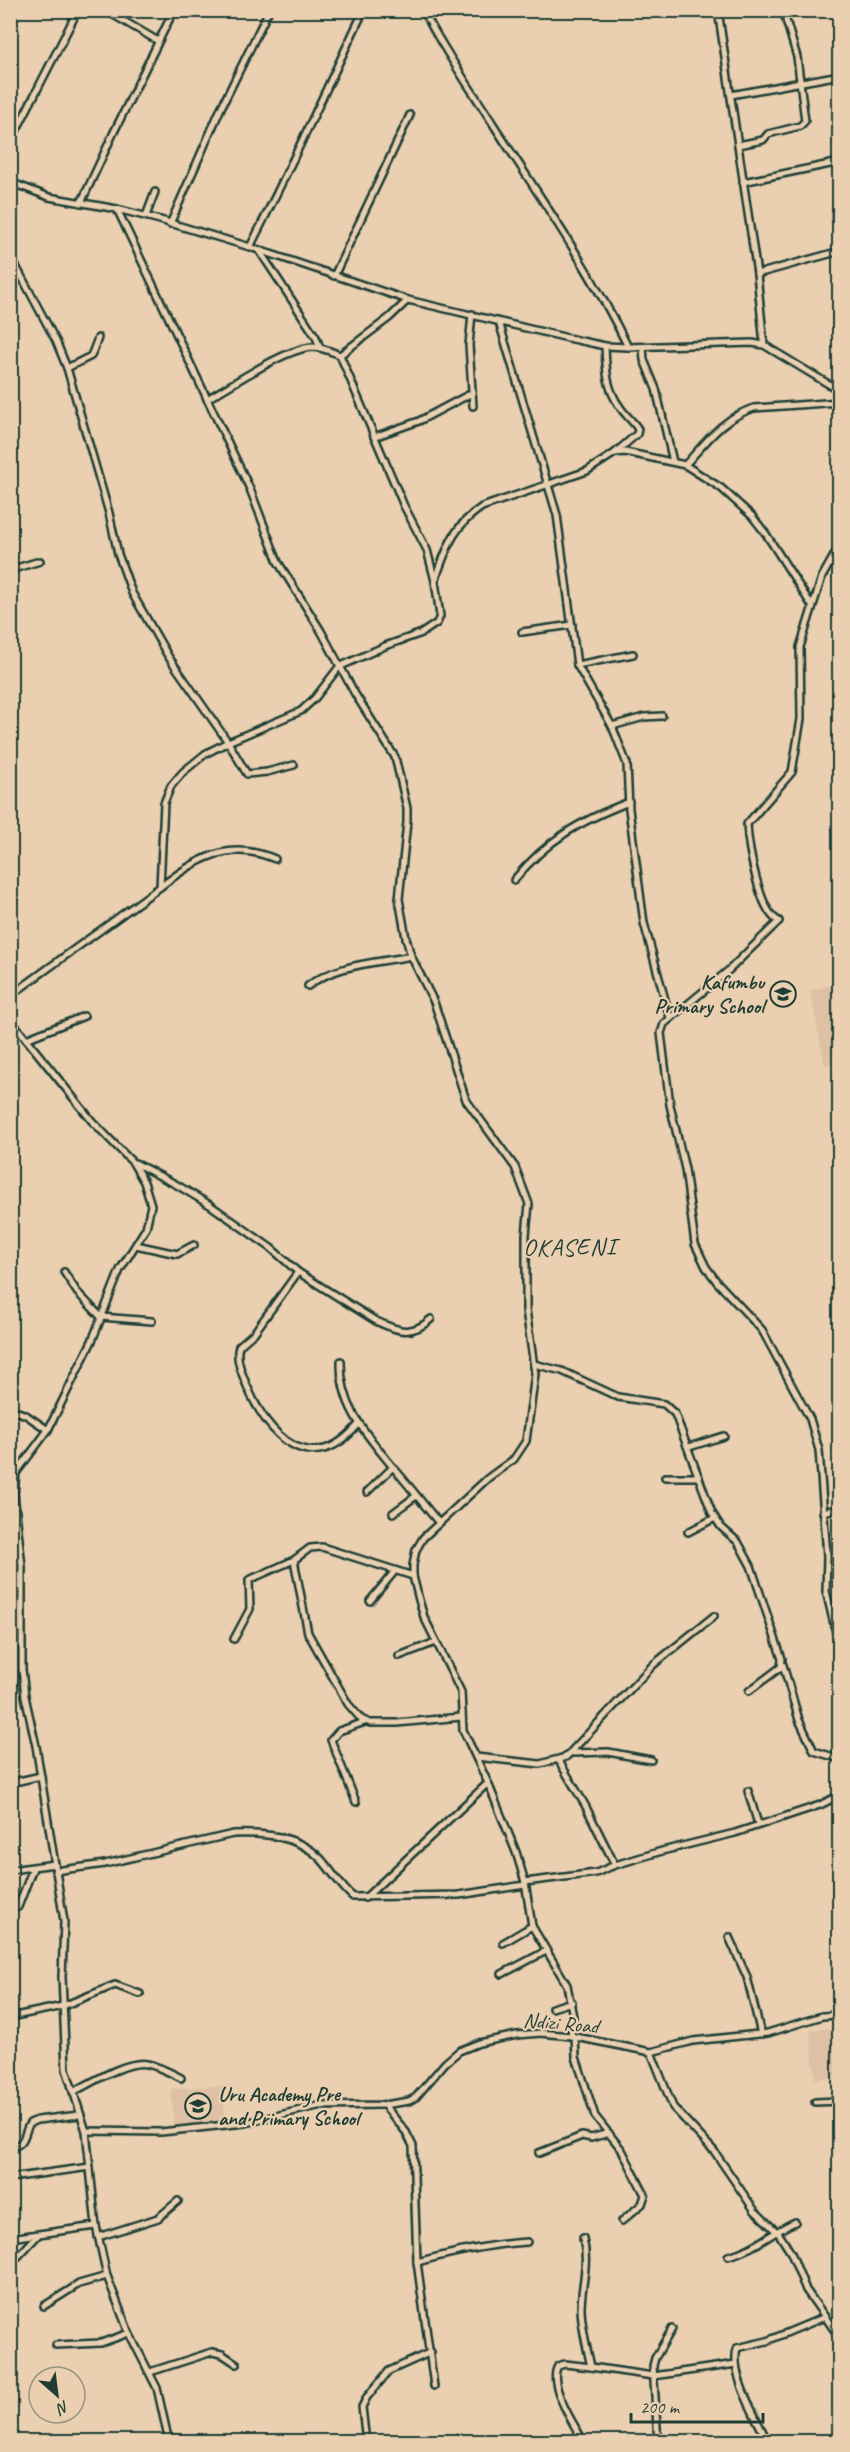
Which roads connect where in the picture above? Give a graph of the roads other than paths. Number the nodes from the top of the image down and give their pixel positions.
1 (78, 10) edge
2 (105, 10) edge
3 (174, 10) edge
4 (269, 10) edge
5 (364, 10) edge
6 (423, 10) edge
7 (730, 10) edge
8 (783, 10) edge
9 (718, 11) edge
10 (158, 41) junction
11 (840, 75) edge
12 (800, 83) junction
13 (731, 95) junction
14 (410, 115) dead end
15 (10, 143) edge
16 (738, 145) junction
17 (840, 162) edge
18 (10, 182) edge
19 (743, 182) junction
20 (155, 192) dead end
21 (81, 203) junction
22 (117, 209) junction
23 (146, 216) junction
24 (170, 224) junction
25 (250, 247) junction
26 (258, 250) junction
27 (840, 251) edge
28 (10, 255) edge
29 (757, 273) junction
30 (334, 276) junction
31 (408, 300) junction
32 (472, 314) junction
33 (499, 322) junction
34 (98, 338) dead end
35 (764, 345) junction
36 (605, 346) junction
37 (628, 347) junction
38 (643, 347) junction
39 (320, 348) junction
40 (340, 356) junction
41 (67, 368) junction
42 (839, 391) edge
43 (472, 393) junction
44 (207, 399) junction
45 (840, 402) edge
46 (473, 406) dead end
47 (374, 437) junction
48 (615, 453) junction
49 (673, 462) junction
50 (685, 465) junction
51 (548, 483) junction
52 (840, 545) edge
53 (40, 561) dead end
54 (10, 570) edge
55 (435, 581) junction
56 (812, 606) junction
57 (572, 625) junction
58 (522, 632) dead end
59 (633, 654) dead end
60 (577, 665) junction
61 (339, 667) junction
62 (662, 716) dead end
63 (612, 726) junction
64 (228, 742) junction
65 (294, 765) dead end
66 (629, 802) junction
67 (274, 858) dead end
68 (514, 880) dead end
69 (160, 887) junction
70 (411, 956) junction
71 (308, 986) dead end
72 (10, 996) edge
73 (84, 1016) dead end
74 (670, 1018) junction
75 (10, 1019) edge
76 (26, 1039) junction
77 (133, 1163) junction
78 (136, 1245) junction
79 (195, 1245) dead end
80 (64, 1272) dead end
81 (298, 1272) junction
82 (101, 1317) junction
83 (431, 1319) dead end
84 (152, 1321) dead end
85 (341, 1361) dead end
86 (534, 1364) junction
87 (10, 1409) edge
88 (358, 1425) junction
89 (48, 1430) junction
90 (724, 1436) dead end
91 (688, 1447) junction
92 (393, 1467) junction
93 (12, 1475) edge
94 (699, 1477) junction
95 (665, 1478) dead end
96 (367, 1492) dead end
97 (416, 1496) junction
98 (840, 1508) edge
99 (823, 1512) junction
100 (393, 1513) dead end
101 (715, 1518) junction
102 (439, 1522) junction
103 (688, 1532) dead end
104 (294, 1560) junction
105 (395, 1571) junction
106 (413, 1576) junction
107 (370, 1601) dead end
108 (714, 1616) dead end
109 (234, 1639) dead end
110 (436, 1642) junction
111 (840, 1649) edge
112 (399, 1656) dead end
113 (782, 1662) junction
114 (749, 1691) dead end
115 (461, 1717) junction
116 (365, 1722) junction
117 (573, 1753) junction
118 (476, 1757) junction
119 (840, 1758) edge
120 (651, 1760) dead end
121 (559, 1761) junction
122 (41, 1776) junction
123 (10, 1783) edge
124 (488, 1783) junction
125 (748, 1791) dead end
126 (840, 1795) edge
127 (356, 1802) dead end
128 (758, 1824) junction
129 (615, 1865) junction
130 (33, 1868) junction
131 (55, 1868) junction
132 (10, 1870) edge
133 (525, 1884) junction
134 (365, 1898) junction
135 (18, 1907) dead end
136 (532, 1926) junction
137 (729, 1937) dead end
138 (502, 1943) dead end
139 (546, 1951) junction
140 (502, 1974) dead end
141 (140, 1994) dead end
142 (572, 2002) junction
143 (63, 2006) junction
144 (552, 2008) dead end
145 (840, 2015) edge
146 (10, 2017) edge
147 (761, 2034) junction
148 (573, 2037) junction
149 (651, 2052) junction
150 (182, 2078) dead end
151 (73, 2092) junction
152 (815, 2102) dead end
153 (840, 2102) edge
154 (384, 2105) junction
155 (79, 2115) junction
156 (86, 2131) junction
157 (609, 2133) junction
158 (10, 2147) edge
159 (539, 2153) dead end
160 (90, 2167) junction
161 (10, 2178) edge
162 (178, 2201) dead end
163 (622, 2221) dead end
164 (795, 2222) dead end
165 (96, 2226) junction
166 (776, 2230) junction
167 (38, 2235) junction
168 (98, 2237) junction
169 (10, 2238) edge
170 (583, 2238) dead end
171 (527, 2242) dead end
172 (728, 2256) dead end
173 (417, 2262) junction
174 (10, 2265) edge
175 (107, 2276) junction
176 (44, 2306) dead end
177 (825, 2317) junction
178 (672, 2329) dead end
179 (129, 2333) junction
180 (840, 2338) edge
181 (56, 2345) dead end
182 (431, 2352) junction
183 (237, 2364) dead end
184 (736, 2364) junction
185 (591, 2367) junction
186 (150, 2372) junction
187 (653, 2376) junction
188 (434, 2386) dead end
189 (168, 2440) edge
190 (208, 2441) edge
191 (366, 2442) edge
192 (584, 2442) edge
193 (658, 2442) edge
194 (768, 2442) edge

1 - 15 street
2 - 10 street
3 - 10 street
4 - 24 street
5 - 25 street
6 - 37 street
7 - 9 street
8 - 12 street
9 - 13 street
10 - 21 street
11 - 12 street
12 - 13 street
12 - 16 street
13 - 16 street
14 - 30 street
16 - 19 street
17 - 19 street
18 - 21 street
19 - 29 street
20 - 23 street
21 - 22 street
22 - 23 street
22 - 44 street
23 - 24 street
24 - 25 street
25 - 26 street
26 - 30 street
26 - 39 street
27 - 29 street
28 - 41 street
29 - 35 street
30 - 31 street
31 - 32 street
31 - 40 street
32 - 33 street
32 - 43 street
33 - 36 street
33 - 51 street
34 - 41 street
35 - 38 street
35 - 42 street
36 - 37 street
36 - 48 street
37 - 38 street
38 - 49 street
39 - 40 street
39 - 44 street
40 - 47 street
41 - 64 street
43 - 46 street
43 - 47 street
44 - 61 street
45 - 50 street
47 - 55 street
48 - 49 street
48 - 51 street
49 - 50 street
50 - 56 street
51 - 55 street
51 - 57 street
52 - 56 street
53 - 54 street
55 - 61 street
56 - 74 street
57 - 58 street
57 - 60 street
59 - 60 street
60 - 63 street
61 - 64 street
61 - 70 street
62 - 63 street
63 - 66 street
64 - 65 street
64 - 69 street
66 - 68 street
66 - 74 street
67 - 69 street
69 - 72 street
70 - 71 street
70 - 86 street
73 - 76 street
74 - 99 street
75 - 76 street
76 - 77 street
77 - 78 street
77 - 81 street
78 - 79 street
78 - 82 street
80 - 82 street
81 - 83 street
81 - 88 street
82 - 84 street
82 - 89 street
85 - 88 street
86 - 91 street
86 - 102 street
87 - 89 street
88 - 92 street
89 - 93 street
90 - 91 street
91 - 94 street
92 - 96 street
92 - 97 street
93 - 122 street
94 - 95 street
94 - 101 street
97 - 100 street
97 - 102 street
98 - 99 street
99 - 111 street
101 - 103 street
101 - 113 street
102 - 106 street
104 - 105 street
104 - 109 street
104 - 116 street
105 - 106 street
105 - 107 street
106 - 110 street
108 - 117 street
110 - 112 street
110 - 115 street
113 - 114 street
113 - 119 street
115 - 116 street
115 - 118 street
116 - 127 street
117 - 120 street
117 - 121 street
118 - 121 street
118 - 124 street
121 - 129 street
122 - 123 street
122 - 131 street
124 - 133 street
124 - 134 street
125 - 128 street
126 - 128 street
128 - 129 street
129 - 133 street
130 - 131 street
130 - 132 street
130 - 135 street
131 - 134 street
131 - 143 street
133 - 134 street
133 - 136 street
136 - 138 street
136 - 139 street
137 - 147 street
139 - 140 street
139 - 142 street
141 - 143 street
142 - 144 street
142 - 148 street
143 - 146 street
143 - 151 street
145 - 147 street, Ndizi Road
147 - 149 street, Ndizi Road
148 - 149 street, Ndizi Road
148 - 154 street, Ndizi Road
148 - 157 street
149 - 166 street
150 - 151 street
151 - 155 street
152 - 153 street
154 - 156 street, Ndizi Road
154 - 173 street
155 - 156 street
155 - 158 street
156 - 160 street
157 - 159 street
157 - 163 street
160 - 161 street
160 - 165 street
162 - 168 street
164 - 166 street
165 - 167 street
165 - 168 street
166 - 172 street
166 - 177 street
167 - 169 street
167 - 174 street
168 - 175 street
170 - 185 street
171 - 173 street
173 - 182 street
175 - 176 street
175 - 179 street
177 - 180 street
177 - 184 street
178 - 187 street
179 - 181 street
179 - 186 street
182 - 188 street
182 - 191 street
183 - 186 street
184 - 187 street
184 - 194 street
185 - 187 street
185 - 192 street
186 - 189 street
187 - 193 street
189 - 190 street

